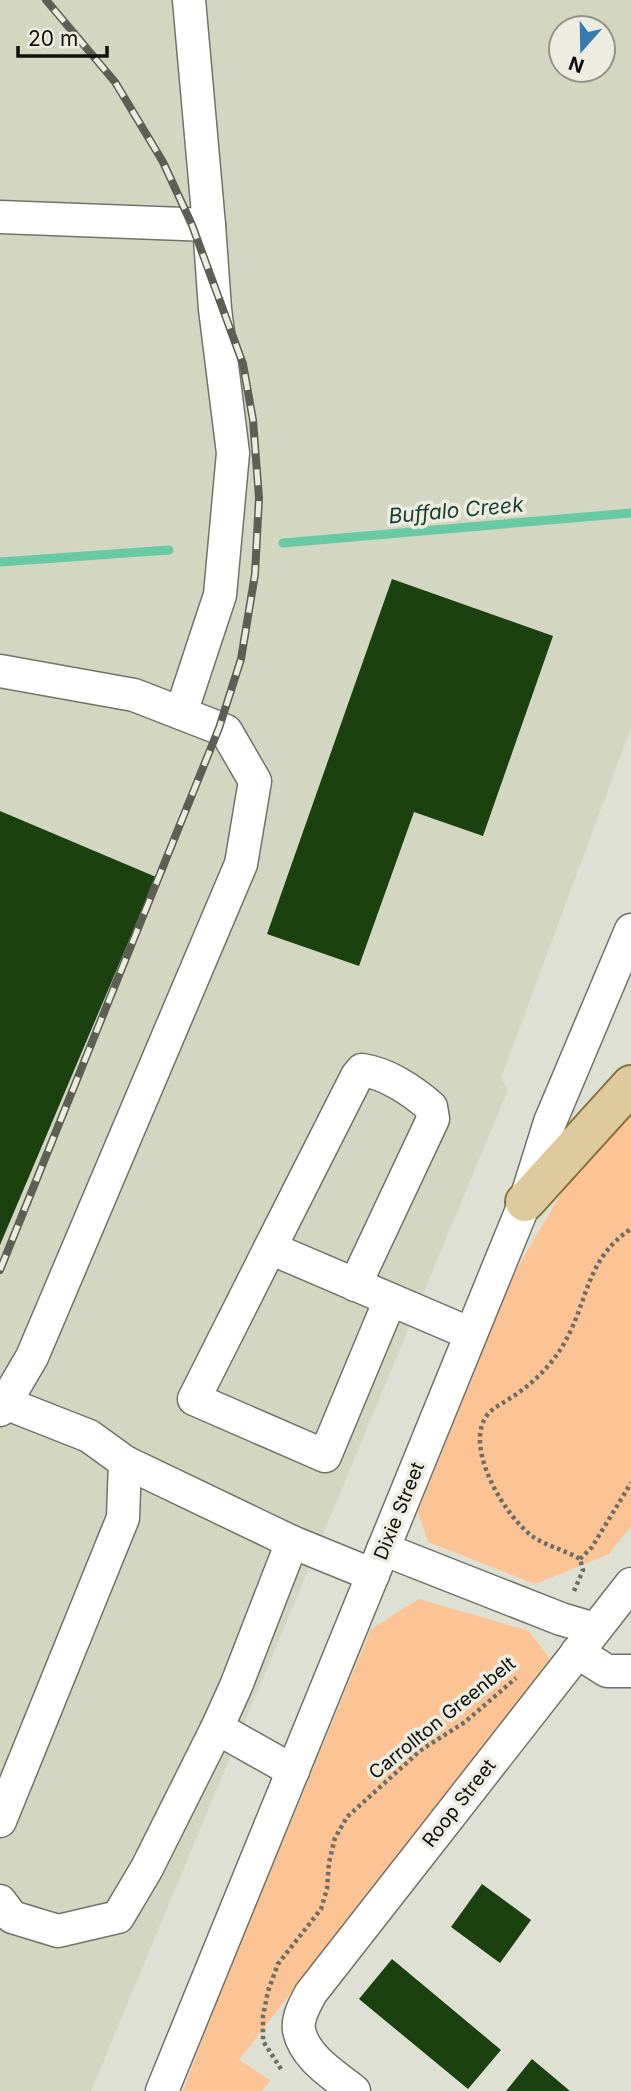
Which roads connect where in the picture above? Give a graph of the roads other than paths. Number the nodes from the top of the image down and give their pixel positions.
1 (189, 0) edge
2 (0, 217) edge
3 (209, 225) junction
4 (0, 671) edge
5 (181, 713) junction
6 (631, 930) edge
7 (631, 1085) edge
8 (525, 1202) junction
9 (270, 1248) junction
10 (355, 1284) junction
11 (390, 1300) junction
12 (471, 1334) junction
13 (2, 1406) edge
14 (125, 1462) junction
15 (292, 1542) junction
16 (378, 1562) junction
17 (631, 1584) edge
18 (585, 1641) junction
19 (631, 1671) edge
20 (217, 1727) junction
21 (293, 1772) junction
22 (0, 1821) edge
23 (0, 1902) edge
24 (162, 2091) edge
25 (354, 2091) edge

1 - 3 street
2 - 3 street
3 - 5 street
4 - 5 street
5 - 13 street
6 - 8 street, Dixie Street
7 - 8 main road
8 - 12 street, Dixie Street
9 - 10 street
9 - 10 street
9 - 11 street
10 - 11 street
11 - 12 street
12 - 16 street, Dixie Street
13 - 14 street
14 - 15 street
14 - 22 street
15 - 16 street
15 - 20 street
16 - 18 street
16 - 21 street, Dixie Street
17 - 18 street, Roop Street
18 - 19 street
18 - 25 street, Roop Street
20 - 21 street
20 - 23 street
21 - 24 street, Dixie Street

